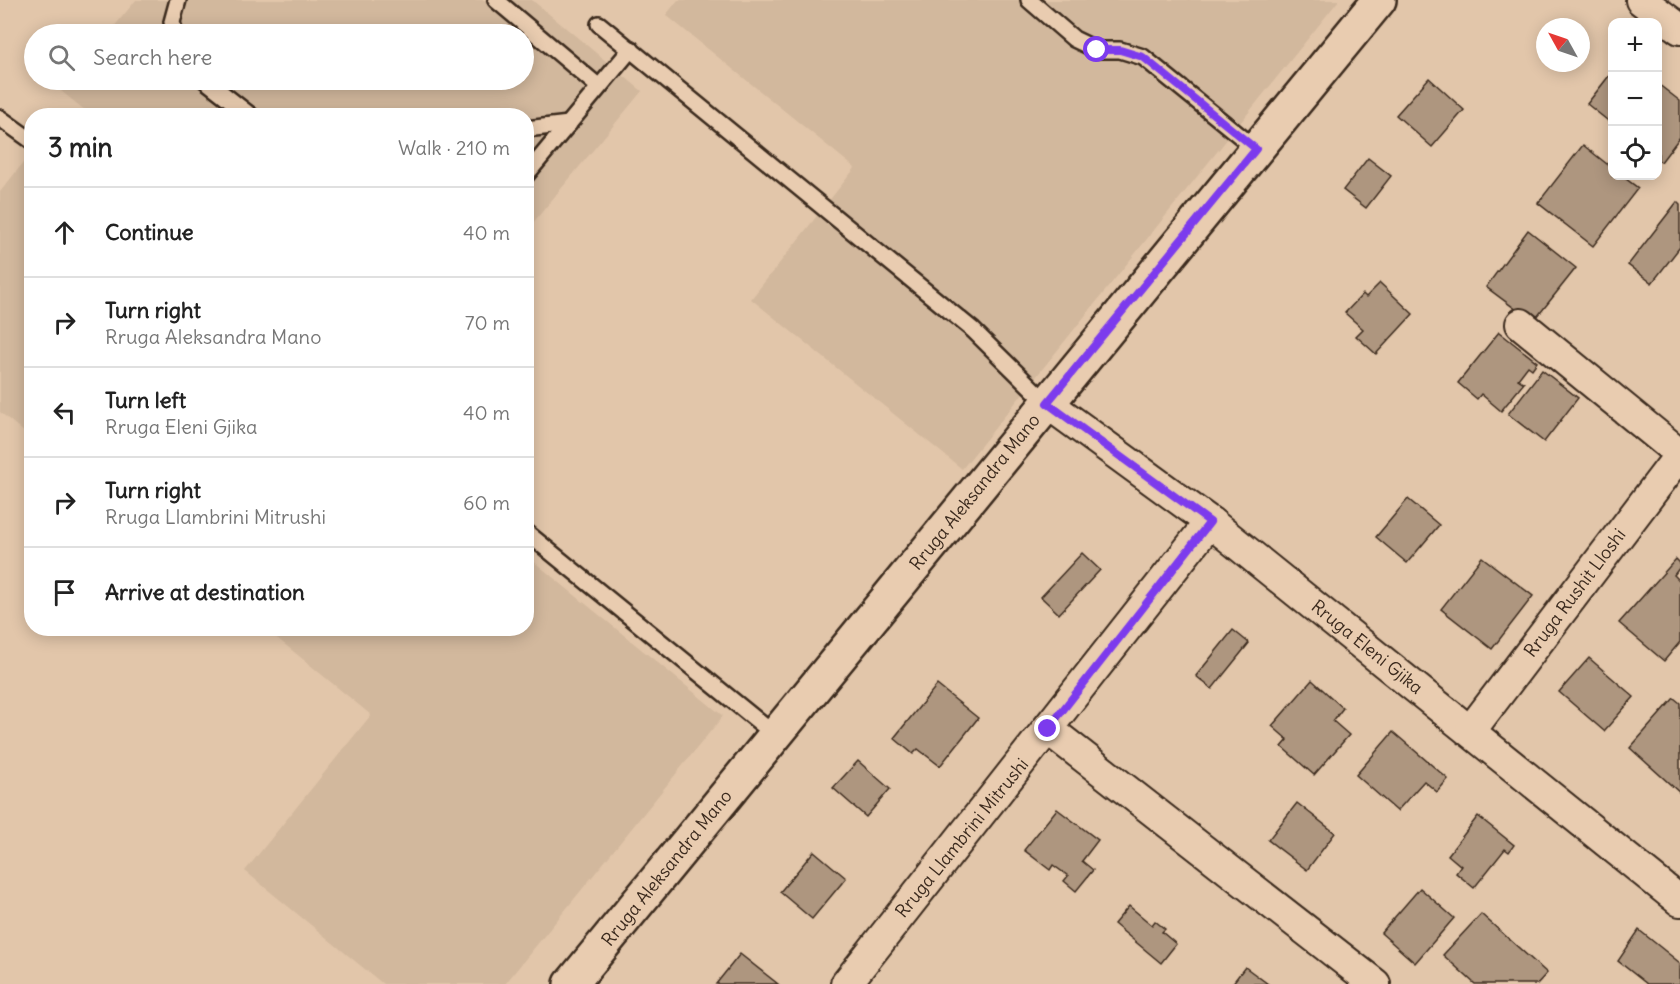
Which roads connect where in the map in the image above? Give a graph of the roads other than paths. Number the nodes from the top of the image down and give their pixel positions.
1 (178, 0) edge
2 (496, 0) edge
3 (1029, 0) edge
4 (1379, 0) edge
5 (1641, 0) edge
6 (172, 24) edge
7 (524, 24) edge
8 (599, 24) dead end
9 (1680, 29) edge
10 (534, 32) edge
11 (631, 49) junction
12 (599, 87) junction
13 (218, 90) edge
14 (241, 108) edge
15 (0, 118) edge
16 (569, 124) junction
17 (534, 128) edge
18 (24, 135) edge
19 (1256, 149) junction
20 (534, 166) edge
21 (1521, 324) dead end
22 (1047, 403) junction
23 (1680, 455) edge
24 (1210, 522) junction
25 (534, 539) edge
26 (1048, 729) junction
27 (1471, 730) junction
28 (775, 735) junction
29 (1680, 901) edge
30 (581, 981) edge
31 (846, 984) edge
32 (1375, 984) edge

1 - 6 lane
2 - 7 lane
3 - 19 lane
4 - 19 street, Rruga Aleksandra Mano
5 - 9 street
8 - 11 lane
10 - 12 lane
11 - 12 lane
11 - 22 lane
12 - 16 lane
13 - 14 lane
15 - 18 lane
16 - 17 lane
16 - 20 lane
19 - 22 street, Rruga Aleksandra Mano
21 - 23 street, Rruga Rushit Lloshi
22 - 24 street, Rruga Eleni Gjika
22 - 28 street, Rruga Aleksandra Mano
23 - 27 street, Rruga Rushit Lloshi
24 - 26 street, Rruga Llambrini Mitrushi
24 - 27 street, Rruga Eleni Gjika
25 - 28 lane
26 - 31 street, Rruga Llambrini Mitrushi
26 - 32 street
27 - 29 street, Rruga Eleni Gjika
28 - 30 street, Rruga Aleksandra Mano

